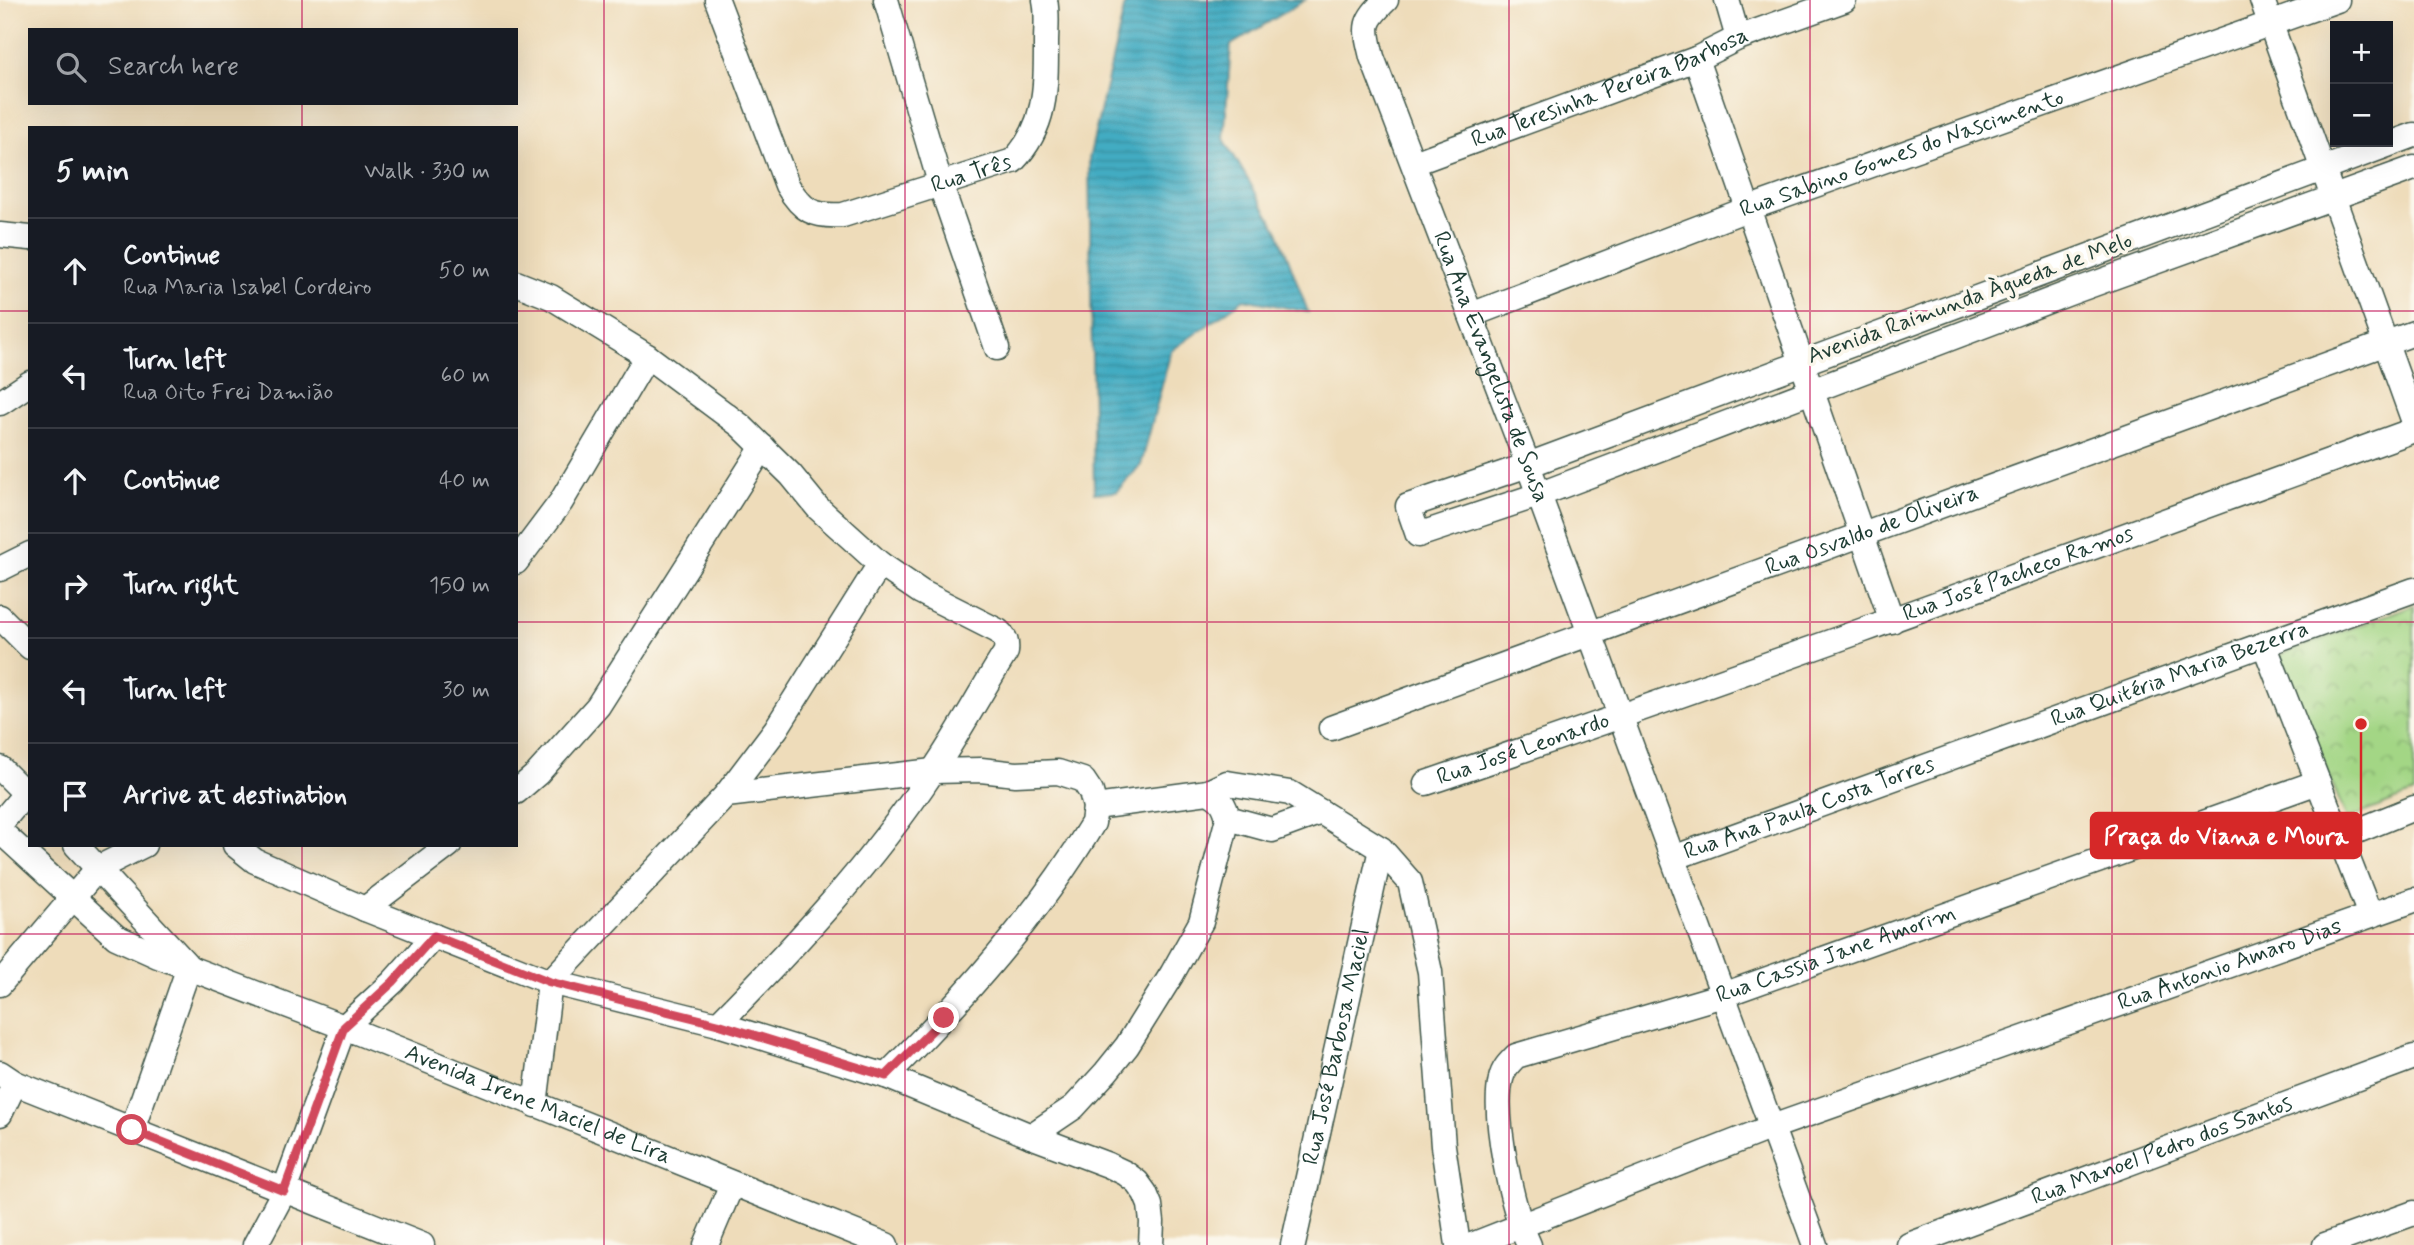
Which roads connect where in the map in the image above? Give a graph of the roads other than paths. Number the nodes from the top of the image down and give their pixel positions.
1 (718, 0) edge
2 (886, 0) edge
3 (1045, 0) edge
4 (1727, 0) edge
5 (1844, 0) edge
6 (2262, 0) edge
7 (2337, 0) edge
8 (1378, 9) edge
9 (2271, 24) junction
10 (1738, 38) junction
11 (1696, 59) junction
12 (2414, 135) edge
13 (1414, 163) junction
14 (2323, 168) junction
15 (2414, 168) edge
16 (941, 186) junction
17 (2333, 197) junction
18 (1750, 208) junction
19 (0, 235) edge
20 (28, 238) edge
21 (2061, 265) junction
22 (518, 284) edge
23 (2072, 292) junction
24 (1471, 315) junction
25 (2414, 332) edge
26 (2386, 343) junction
27 (996, 348) dead end
28 (647, 356) junction
29 (1801, 362) junction
30 (28, 384) edge
31 (1811, 391) junction
32 (0, 403) edge
33 (2414, 422) edge
34 (2414, 430) edge
35 (763, 447) junction
36 (1528, 465) junction
37 (1538, 495) junction
38 (1862, 535) junction
39 (28, 555) edge
40 (518, 559) edge
41 (880, 564) junction
42 (0, 569) edge
43 (2414, 590) edge
44 (0, 617) edge
45 (1892, 621) junction
46 (1591, 635) junction
47 (2264, 644) junction
48 (28, 645) edge
49 (1621, 717) junction
50 (1331, 728) dead end
51 (1945, 760) joint
52 (0, 768) edge
53 (933, 771) junction
54 (2318, 782) junction
55 (1426, 783) dead end
56 (518, 790) edge
57 (1208, 792) junction
58 (27, 796) edge
59 (726, 796) junction
60 (1095, 807) junction
61 (2414, 808) edge
62 (1321, 812) junction
63 (1228, 818) junction
64 (0, 824) edge
65 (0, 831) edge
66 (2340, 838) junction
67 (77, 847) edge
68 (140, 847) edge
69 (238, 847) edge
70 (446, 847) edge
71 (1381, 849) junction
72 (1673, 858) junction
73 (98, 868) junction
74 (73, 898) junction
75 (2414, 900) edge
76 (365, 909) junction
77 (2370, 915) junction
78 (434, 936) junction
79 (189, 967) junction
80 (550, 982) junction
81 (0, 984) edge
82 (1723, 995) junction
83 (718, 1024) junction
84 (344, 1027) junction
85 (2414, 1057) edge
86 (886, 1076) junction
87 (7, 1078) edge
88 (535, 1105) junction
89 (0, 1114) edge
90 (1772, 1127) junction
91 (132, 1130) junction
92 (1031, 1136) junction
93 (732, 1184) junction
94 (284, 1191) junction
95 (2414, 1213) edge
96 (1525, 1236) edge
97 (253, 1243) edge
98 (422, 1245) edge
99 (706, 1245) edge
100 (886, 1245) edge
101 (1151, 1245) edge
102 (1293, 1245) edge
103 (1458, 1245) edge
104 (1472, 1245) edge
105 (1815, 1245) edge
106 (1909, 1245) edge
107 (2325, 1245) edge

1 - 16 street, Rua Três
2 - 16 street
3 - 16 street, Rua Três
4 - 10 street
5 - 10 street, Rua Teresinha Pereira Barbosa
6 - 9 street
7 - 9 street, Rua Sabino Gomes do Nascimento
8 - 13 street, Rua Ana Evangelista de Sousa
9 - 14 street
9 - 18 street, Rua Sabino Gomes do Nascimento
10 - 11 street, Rua Teresinha Pereira Barbosa
11 - 13 street, Rua Teresinha Pereira Barbosa
11 - 18 street
12 - 14 street, Avenida Raimunda Àgueda de Melo
13 - 24 street, Rua Ana Evangelista de Sousa
14 - 17 street
14 - 21 street, Avenida Raimunda Àgueda de Melo
15 - 17 street, Avenida Raimunda Àgueda de Melo
16 - 27 street
17 - 23 street, Avenida Raimunda Àgueda de Melo
17 - 26 street
18 - 24 street, Rua Sabino Gomes do Nascimento
18 - 29 street
19 - 20 street
21 - 23 street
21 - 29 street, Avenida Raimunda Àgueda de Melo
22 - 28 street
23 - 31 street, Avenida Raimunda Àgueda de Melo
24 - 36 street, Rua Ana Evangelista de Sousa
25 - 26 street, Rua Osvaldo de Oliveira
26 - 33 street
26 - 38 street, Rua Osvaldo de Oliveira
28 - 35 street
28 - 40 street
29 - 31 street
29 - 36 street, Avenida Raimunda Àgueda de Melo
30 - 32 street
31 - 37 street, Avenida Raimunda Àgueda de Melo
31 - 38 street
34 - 45 street, Rua José Pacheco Ramos
35 - 41 street
35 - 56 street
36 - 37 street, Rua Ana Evangelista de Sousa
36 - 37 street, Avenida Raimunda Àgueda de Melo
37 - 46 street, Rua Ana Evangelista de Sousa
38 - 45 street
38 - 46 street, Rua Osvaldo de Oliveira
39 - 42 street
41 - 53 street
41 - 59 street
43 - 47 street, Rua Quitéria Maria Bezerra
44 - 48 street
45 - 49 street, Rua José Pacheco Ramos
46 - 49 street, Rua Ana Evangelista de Sousa
46 - 50 street, Rua Osvaldo de Oliveira
47 - 51 street, Rua Quitéria Maria Bezerra
47 - 54 street
49 - 55 street, Rua José Leonardo
49 - 72 street, Rua Ana Evangelista de Sousa
51 - 72 street, Rua Ana Paula Costa Torres
52 - 58 street
53 - 59 street
53 - 60 street
53 - 83 street
54 - 66 street
54 - 82 street, Rua Cassia Jane Amorim
57 - 60 street
57 - 62 street
57 - 63 street
58 - 64 street
59 - 80 street
60 - 86 street
61 - 66 street
62 - 63 street
62 - 71 street
63 - 92 street
65 - 74 street, Avenida Irene Maciel de Lira
66 - 77 street
67 - 73 street
68 - 73 street
69 - 76 street
70 - 76 street
71 - 102 street, Rua José Barbosa Maciel
71 - 103 street
72 - 82 street, Rua Ana Evangelista de Sousa
73 - 74 street
73 - 79 street
74 - 79 street, Avenida Irene Maciel de Lira
74 - 81 street
75 - 77 street, Rua Antonio Amaro Dias
76 - 78 street
77 - 90 street, Rua Antonio Amaro Dias
78 - 80 street
78 - 84 street
79 - 84 street, Avenida Irene Maciel de Lira
79 - 91 street
80 - 83 street
80 - 88 street
82 - 90 street, Rua Ana Evangelista de Sousa
82 - 96 street, Rua Cassia Jane Amorim
83 - 86 street
84 - 88 street, Avenida Irene Maciel de Lira
84 - 94 street
85 - 106 street, Rua Manoel Pedro dos Santos
86 - 92 street
87 - 89 street
87 - 91 street
88 - 93 street, Avenida Irene Maciel de Lira
90 - 96 street, Rua Antonio Amaro Dias
90 - 105 street, Rua Ana Evangelista de Sousa
91 - 94 street
92 - 101 street
93 - 99 street
93 - 100 street, Avenida Irene Maciel de Lira
94 - 97 street
94 - 98 street
95 - 107 street
96 - 104 street, Rua Antonio Amaro Dias

